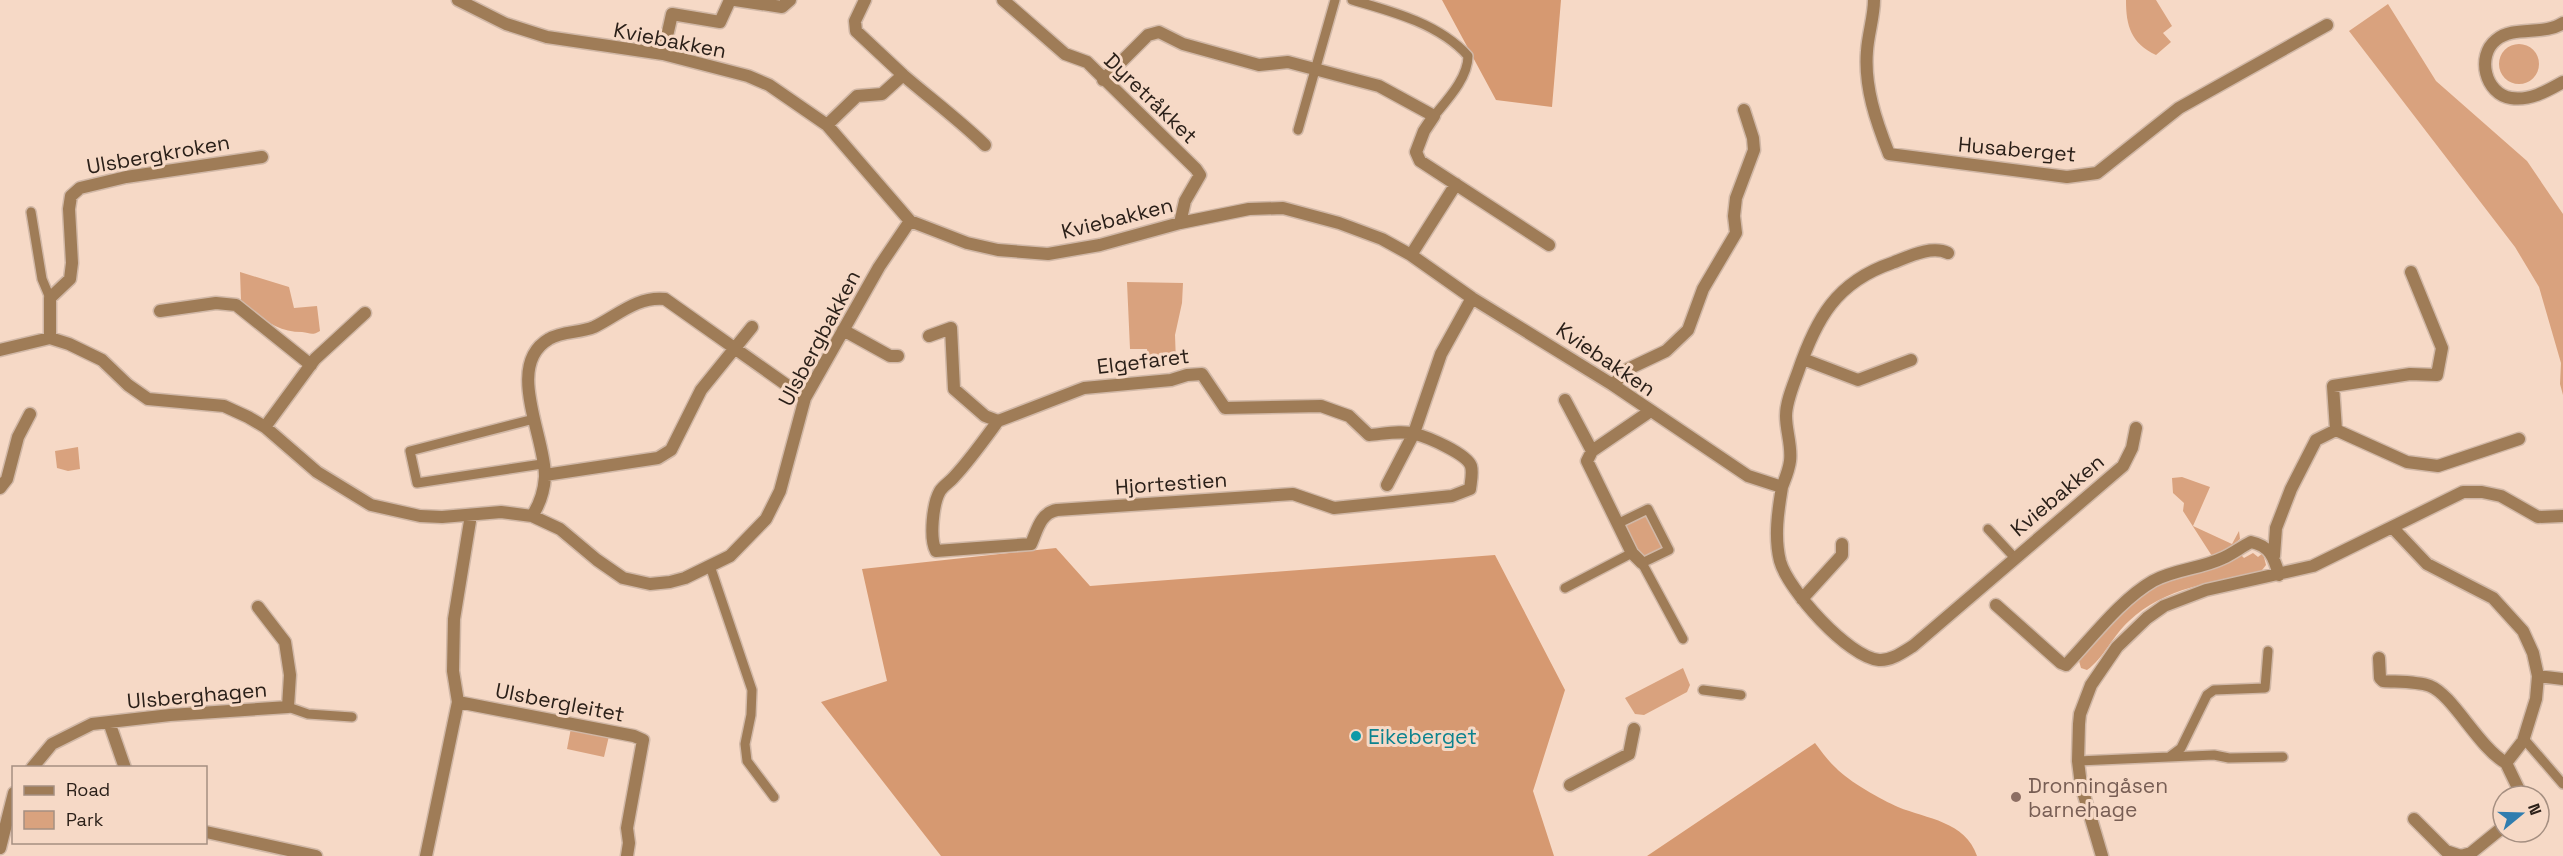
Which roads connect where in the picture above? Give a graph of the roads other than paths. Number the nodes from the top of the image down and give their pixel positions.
1 (730, 0) edge
2 (735, 0) edge
3 (790, 0) edge
4 (865, 0) edge
5 (1003, 0) edge
6 (1335, 0) edge
7 (1352, 0) edge
8 (1874, 0) edge
9 (463, 2) edge
10 (2563, 23) edge
11 (2327, 26) dead end
12 (663, 54) junction
13 (1316, 69) junction
14 (903, 75) junction
15 (1103, 80) junction
16 (2563, 82) edge
17 (1743, 110) dead end
18 (1434, 116) junction
19 (827, 125) junction
20 (1298, 130) dead end
21 (985, 145) dead end
22 (262, 157) dead end
23 (1456, 184) junction
24 (31, 212) dead end
25 (910, 221) junction
26 (1180, 223) junction
27 (1549, 244) dead end
28 (1948, 253) dead end
29 (1411, 255) junction
30 (2411, 272) dead end
31 (50, 298) junction
32 (1473, 298) junction
33 (159, 311) dead end
34 (365, 313) dead end
35 (752, 327) dead end
36 (843, 330) junction
37 (929, 336) dead end
38 (50, 338) junction
39 (735, 349) junction
40 (0, 350) edge
41 (898, 356) dead end
42 (1803, 359) junction
43 (1911, 360) dead end
44 (311, 365) junction
45 (1613, 386) junction
46 (805, 398) junction
47 (1565, 400) dead end
48 (1649, 411) junction
49 (30, 414) dead end
50 (534, 419) junction
51 (998, 421) junction
52 (266, 427) junction
53 (2136, 428) dead end
54 (2336, 430) junction
55 (1414, 433) junction
56 (2519, 439) dead end
57 (1592, 451) junction
58 (1466, 458) joint
59 (544, 469) junction
60 (1388, 485) dead end
61 (0, 488) edge
62 (1782, 488) junction
63 (471, 515) junction
64 (532, 516) junction
65 (2563, 516) edge
66 (1617, 524) junction
67 (2392, 527) junction
68 (1988, 529) dead end
69 (1842, 544) dead end
70 (1632, 553) junction
71 (2274, 556) junction
72 (2014, 557) junction
73 (1642, 563) junction
74 (710, 566) junction
75 (2279, 575) junction
76 (1565, 588) dead end
77 (1802, 599) junction
78 (1996, 605) dead end
79 (258, 607) dead end
80 (1683, 639) dead end
81 (2268, 651) dead end
82 (2379, 658) dead end
83 (2538, 676) junction
84 (2563, 679) edge
85 (1703, 690) dead end
86 (1741, 695) dead end
87 (458, 702) junction
88 (288, 707) junction
89 (352, 717) dead end
90 (108, 722) junction
91 (1634, 729) dead end
92 (2524, 740) junction
93 (2169, 757) junction
94 (2283, 757) dead end
95 (2078, 761) junction
96 (2506, 763) junction
97 (34, 766) edge
98 (124, 766) edge
99 (2516, 784) edge
100 (2563, 784) edge
101 (1570, 785) dead end
102 (774, 797) dead end
103 (12, 801) edge
104 (2414, 819) dead end
105 (207, 832) edge
106 (2491, 837) edge
107 (0, 848) edge
108 (316, 856) edge
109 (426, 856) edge
110 (627, 856) edge
111 (2102, 856) edge
112 (2461, 856) edge

1 - 12 street
2 - 3 street
4 - 14 street
5 - 15 street, Dyretråkket
6 - 13 lane
7 - 18 lane
8 - 11 street, Husaberget
9 - 12 street, Kviebakken
10 - 16 street
12 - 19 street, Kviebakken
13 - 15 street
13 - 18 street
13 - 20 lane
14 - 19 street
14 - 21 street
15 - 26 street, Dyretråkket
17 - 45 street
18 - 23 street
19 - 25 street, Kviebakken
22 - 31 street, Ulsbergkroken
23 - 27 street
23 - 29 street
24 - 31 lane
25 - 26 street, Kviebakken
25 - 36 street, Ulsbergbakken
26 - 29 street, Kviebakken
28 - 42 street, Kviebakken
29 - 32 street, Kviebakken
30 - 54 street
31 - 38 street
32 - 45 street, Kviebakken
32 - 55 street
33 - 44 street
34 - 44 street
35 - 39 street
36 - 41 street
36 - 46 street, Ulsbergbakken
37 - 51 street
38 - 40 street
38 - 52 street, Ulsbergbakken
39 - 46 street
39 - 50 street
39 - 59 street
42 - 43 street
42 - 62 street, Kviebakken
44 - 52 street
45 - 48 street, Kviebakken
46 - 74 street, Ulsbergbakken
47 - 57 street
48 - 57 street
48 - 62 street, Kviebakken
49 - 61 street
50 - 59 street
50 - 59 lane
51 - 55 street, Elgefaret
51 - 58 street, Hjortestien
52 - 63 street, Ulsbergbakken
53 - 72 street, Kviebakken
54 - 56 street
54 - 71 street
55 - 58 street, Elgefaret
55 - 60 street
57 - 66 street
59 - 64 street
62 - 77 street, Kviebakken
63 - 64 street, Ulsbergbakken
63 - 87 street
64 - 74 street, Ulsbergbakken
65 - 67 street
66 - 70 street
66 - 73 lane
67 - 75 street
67 - 83 street
68 - 72 lane, Kviebakken
69 - 77 street
70 - 73 street
70 - 76 lane
71 - 75 street
71 - 78 street
72 - 77 street, Kviebakken
73 - 80 lane
74 - 102 lane
75 - 95 street
79 - 88 street, Ulsberghagen
81 - 93 lane
82 - 96 street
83 - 84 street
83 - 92 street
85 - 86 lane
87 - 109 street
87 - 110 street, Ulsbergleitet
88 - 89 lane, Ulsberghagen
88 - 90 street, Ulsberghagen
90 - 97 street, Ulsberghagen
90 - 98 street, Ulsberghagen
91 - 101 street
92 - 96 street
92 - 100 lane
93 - 94 lane
93 - 95 lane
95 - 111 street
96 - 99 street
103 - 107 street
104 - 112 street
105 - 108 street
106 - 112 street

